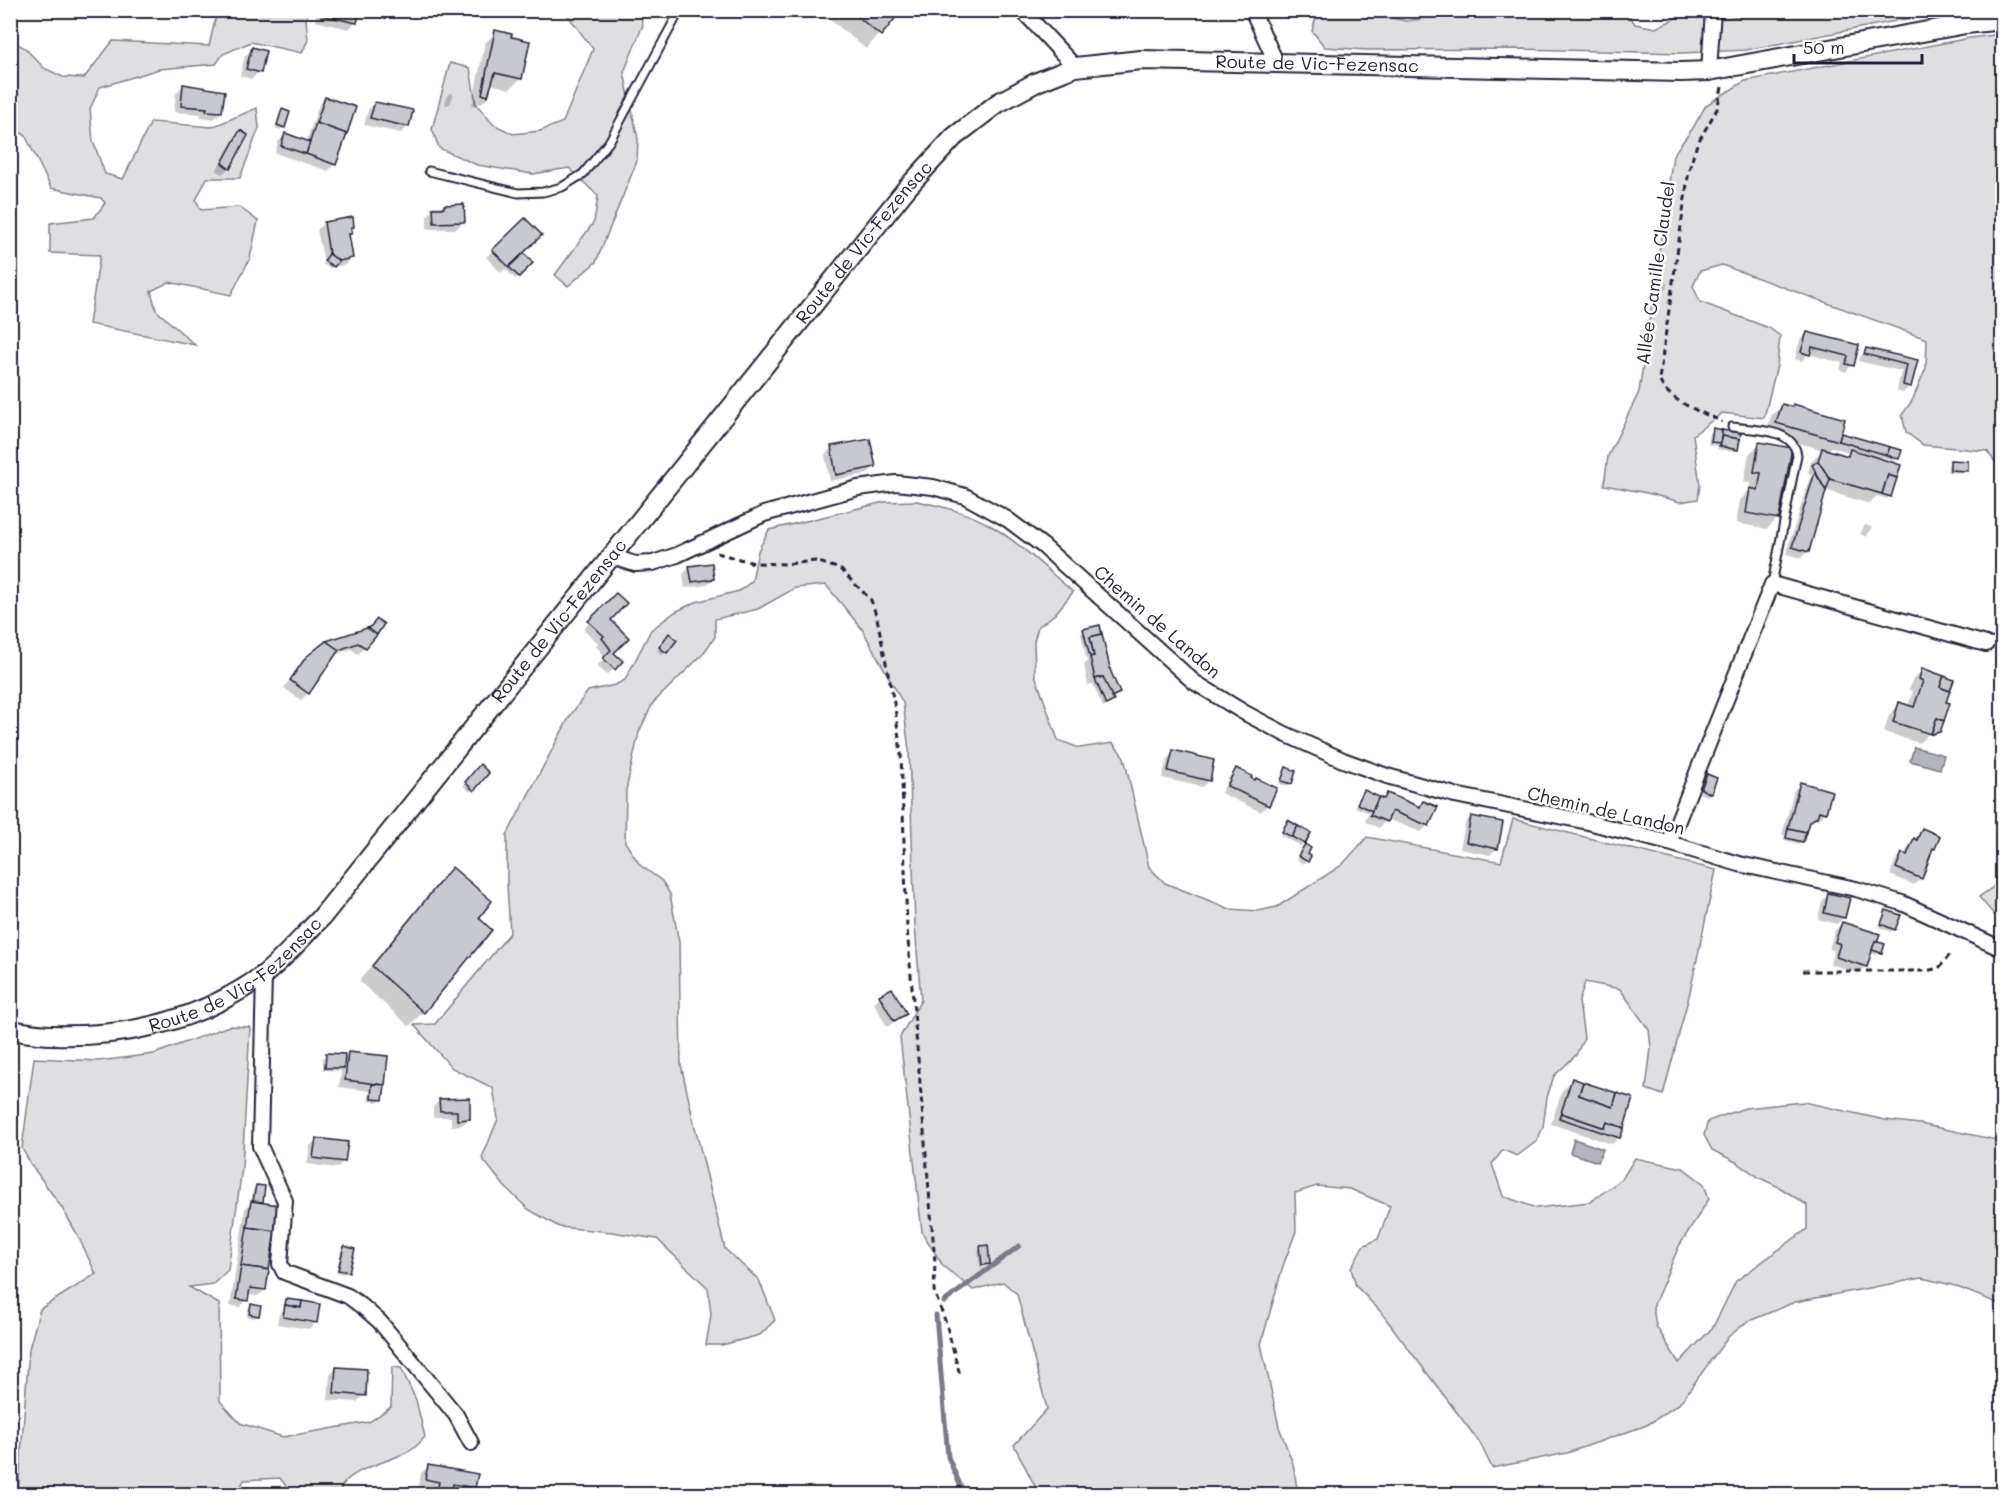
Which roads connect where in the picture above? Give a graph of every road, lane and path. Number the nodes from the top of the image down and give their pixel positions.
1 (681, 10) edge
2 (1022, 10) edge
3 (1252, 10) edge
4 (1713, 10) edge
5 (2002, 20) edge
6 (1276, 62) junction
7 (1075, 67) junction
8 (1716, 70) junction
9 (429, 171) dead end
10 (1732, 427) joint
11 (709, 554) dead end
12 (611, 556) junction
13 (1772, 584) junction
14 (2002, 640) edge
15 (1986, 644) joint
16 (1669, 843) junction
17 (2002, 949) edge
18 (1952, 952) dead end
19 (1803, 971) dead end
20 (264, 975) junction
21 (10, 1030) edge
22 (960, 1375) dead end
23 (471, 1443) dead end

1 - 9 lane
2 - 7 street
3 - 6 street
4 - 8 street
5 - 8 main road, Route de Vic-Fezensac
6 - 7 main road, Route de Vic-Fezensac
6 - 8 main road, Route de Vic-Fezensac
7 - 12 main road, Route de Vic-Fezensac
8 - 10 path, Allée Camille Claudel
10 - 13 lane
11 - 22 path
12 - 16 street, Chemin de Landon
12 - 20 main road, Route de Vic-Fezensac
13 - 15 street
13 - 16 street
14 - 15 lane
16 - 17 street, Chemin de Landon
18 - 19 path
20 - 21 main road, Route de Vic-Fezensac
20 - 23 street

